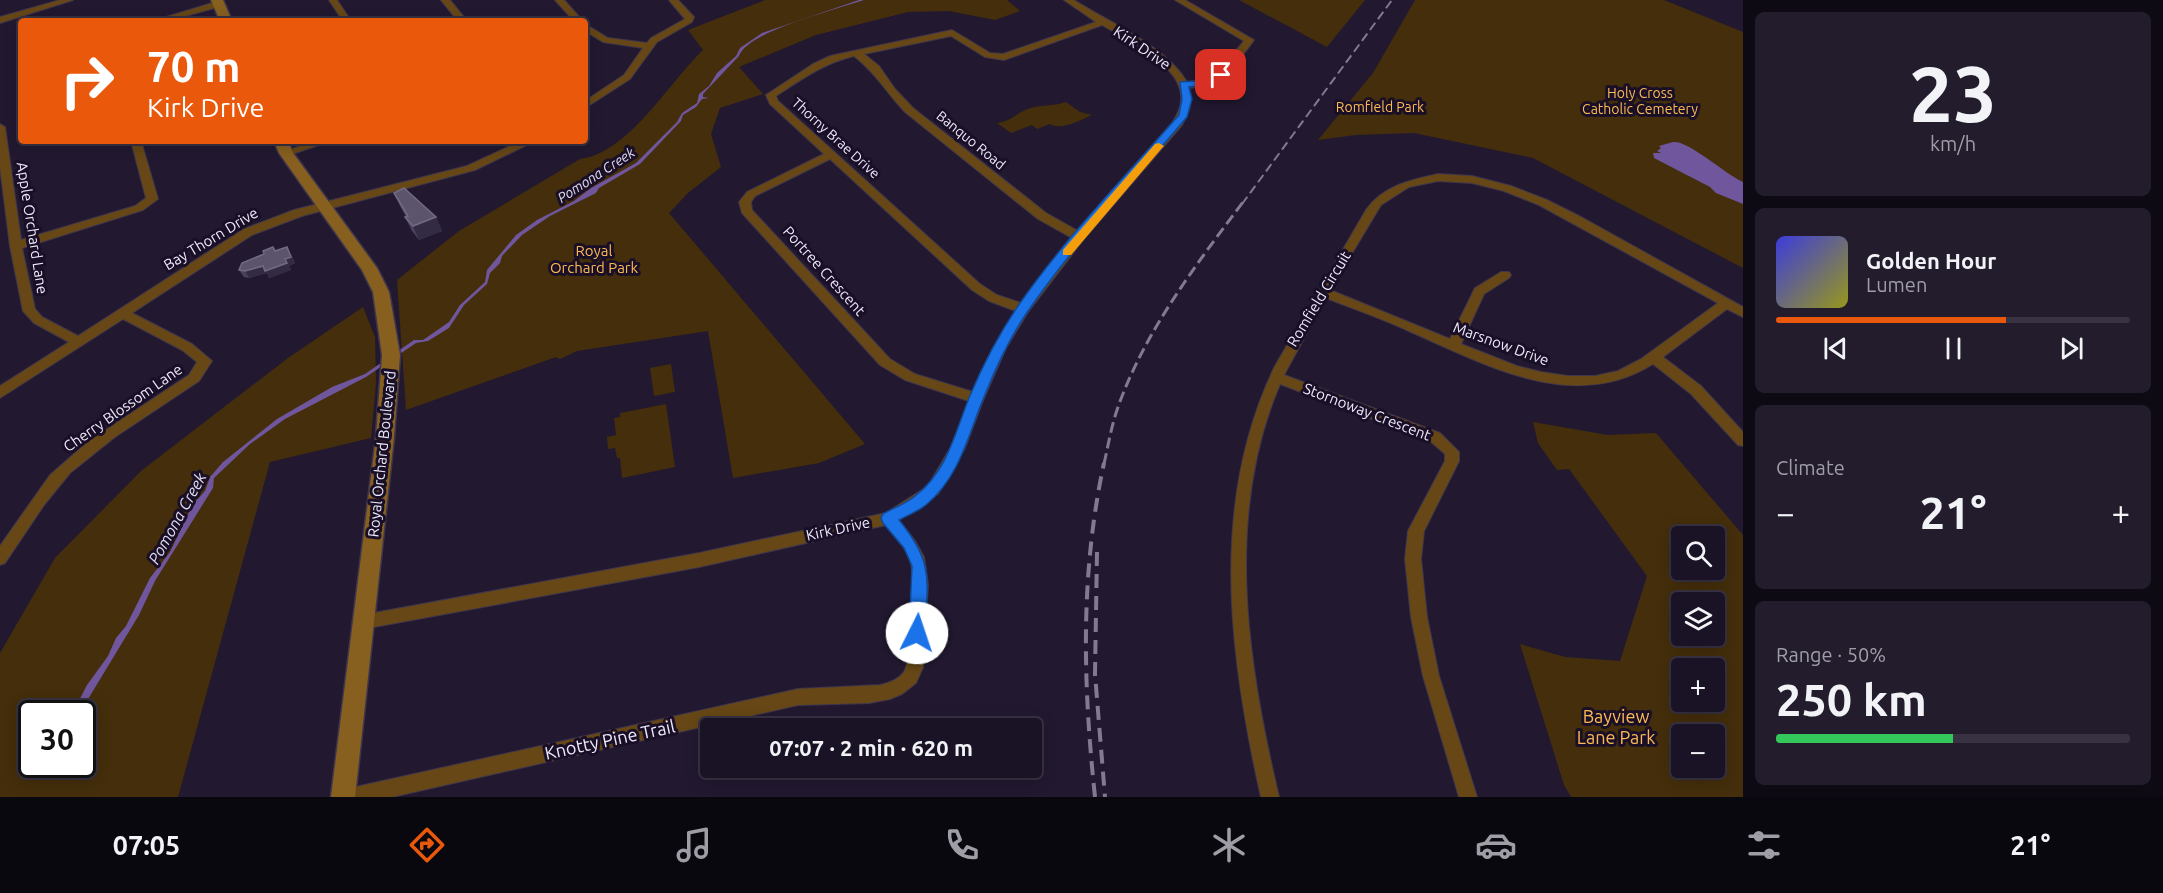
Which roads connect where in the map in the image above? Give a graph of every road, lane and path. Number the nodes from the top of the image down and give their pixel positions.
1 (69, 0) edge
2 (333, 0) edge
3 (445, 0) edge
4 (559, 0) edge
5 (673, 0) edge
6 (1068, 0) edge
7 (1179, 0) edge
8 (218, 2) edge
9 (167, 18) edge
10 (225, 18) edge
11 (344, 18) edge
12 (460, 18) edge
13 (576, 18) edge
14 (0, 21) edge
15 (1103, 22) junction
16 (588, 29) edge
17 (649, 46) junction
18 (856, 53) junction
19 (1183, 84) junction
20 (588, 103) edge
21 (0, 127) edge
22 (137, 144) edge
23 (304, 144) edge
24 (524, 144) edge
25 (283, 147) edge
26 (832, 154) junction
27 (324, 207) junction
28 (1079, 237) junction
29 (16, 246) junction
30 (1505, 275) dead end
31 (1323, 292) junction
32 (1727, 303) junction
33 (1023, 309) junction
34 (121, 313) junction
35 (1743, 313) edge
36 (79, 342) junction
37 (1454, 345) junction
38 (1652, 356) junction
39 (1276, 377) junction
40 (0, 393) edge
41 (976, 398) junction
42 (1743, 441) edge
43 (889, 518) junction
44 (0, 558) edge
45 (363, 622) junction
46 (343, 797) edge
47 (351, 797) edge
48 (1270, 797) edge
49 (1468, 797) edge

1 - 14 street
2 - 11 street
3 - 12 street
4 - 13 street
5 - 17 street
6 - 15 street, Kirk Drive
7 - 19 street
8 - 9 street
8 - 10 street
15 - 18 street, Thorny Brae Drive
15 - 19 street, Kirk Drive
16 - 17 street
17 - 20 street
18 - 26 street, Thorny Brae Drive
18 - 28 street, Banquo Road
19 - 28 street, Kirk Drive
21 - 29 street, Apple Orchard Lane
22 - 29 street
23 - 25 street
24 - 27 street, Bay Thorn Drive
25 - 27 street, Royal Orchard Boulevard
26 - 33 street, Thorny Brae Drive
26 - 41 street, Portree Crescent
27 - 34 street, Bay Thorn Drive
27 - 45 street, Royal Orchard Boulevard
28 - 33 street, Kirk Drive
29 - 36 street, Apple Orchard Lane
30 - 37 street
31 - 32 street, Romfield Circuit
31 - 37 street, Marsnow Drive
31 - 39 street, Romfield Circuit
32 - 35 street, Romfield Circuit
32 - 38 street, Marsnow Drive
33 - 41 street, Kirk Drive
34 - 36 street, Bay Thorn Drive
34 - 44 street, Cherry Blossom Lane
36 - 40 street, Bay Thorn Drive
37 - 38 street, Marsnow Drive
38 - 42 street
39 - 48 street, Romfield Circuit
39 - 49 street, Stornoway Crescent
41 - 43 street, Kirk Drive
43 - 45 street, Kirk Drive
43 - 47 street, Knotty Pine Trail
45 - 46 street, Royal Orchard Boulevard

